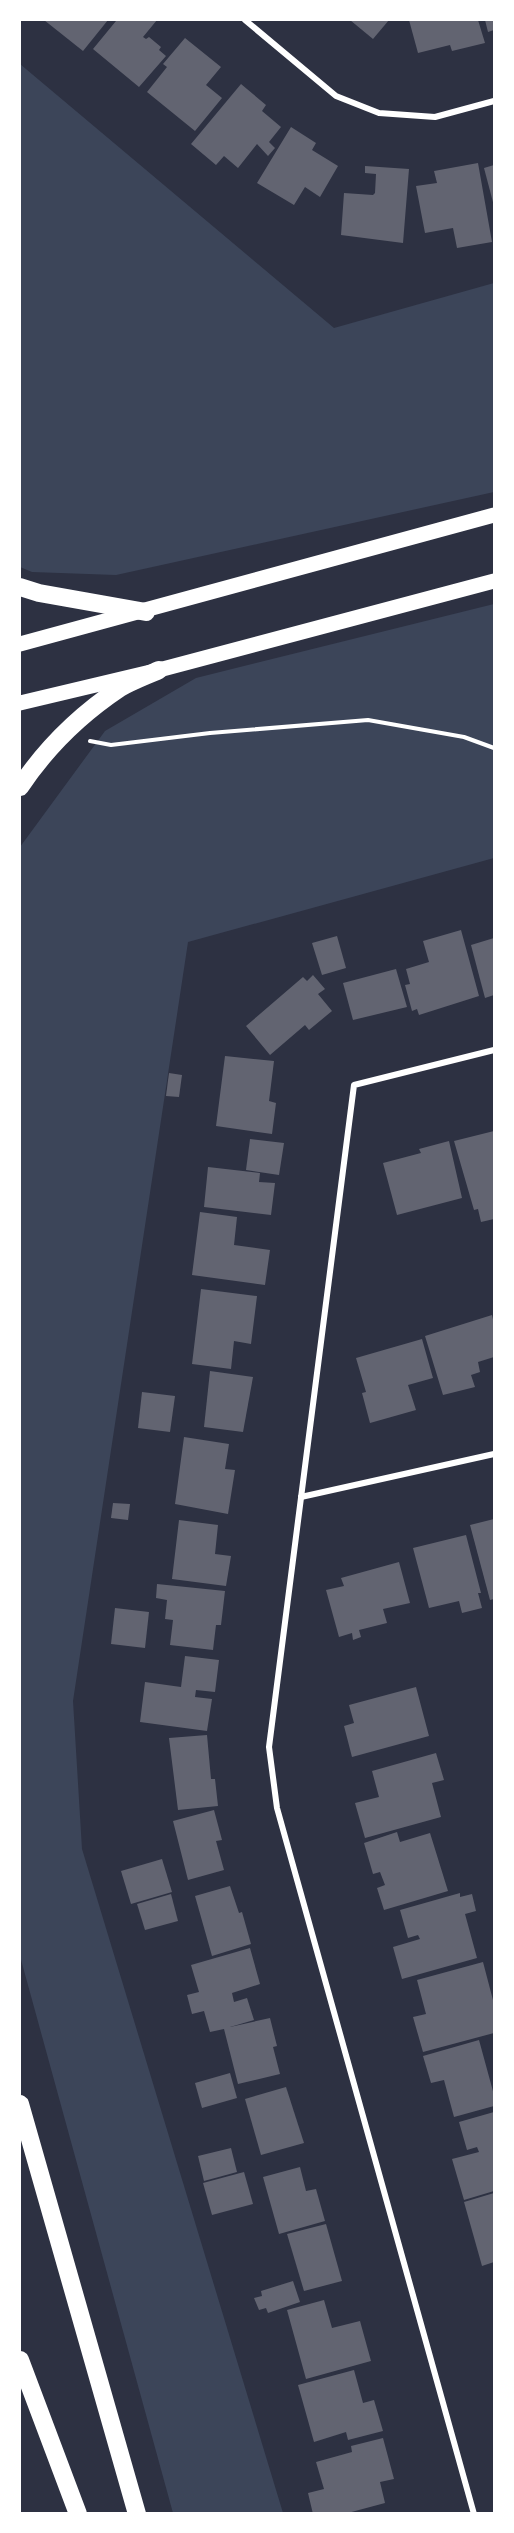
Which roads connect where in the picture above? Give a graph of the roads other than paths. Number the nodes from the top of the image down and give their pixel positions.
1 (244, 20) edge
2 (495, 101) edge
3 (495, 515) edge
4 (495, 581) edge
5 (20, 587) edge
6 (146, 612) junction
7 (20, 644) edge
8 (159, 670) junction
9 (20, 703) edge
10 (20, 787) edge
11 (495, 1050) edge
12 (495, 1454) edge
13 (301, 1497) junction
14 (20, 2104) edge
15 (20, 2360) edge
16 (78, 2514) edge
17 (137, 2514) edge
18 (474, 2514) edge

1 - 2 street
3 - 6 main road
4 - 8 main road
5 - 6 highway
6 - 7 main road
8 - 9 main road
8 - 10 highway
11 - 13 street
12 - 13 street
13 - 18 street
14 - 17 highway
15 - 16 highway

